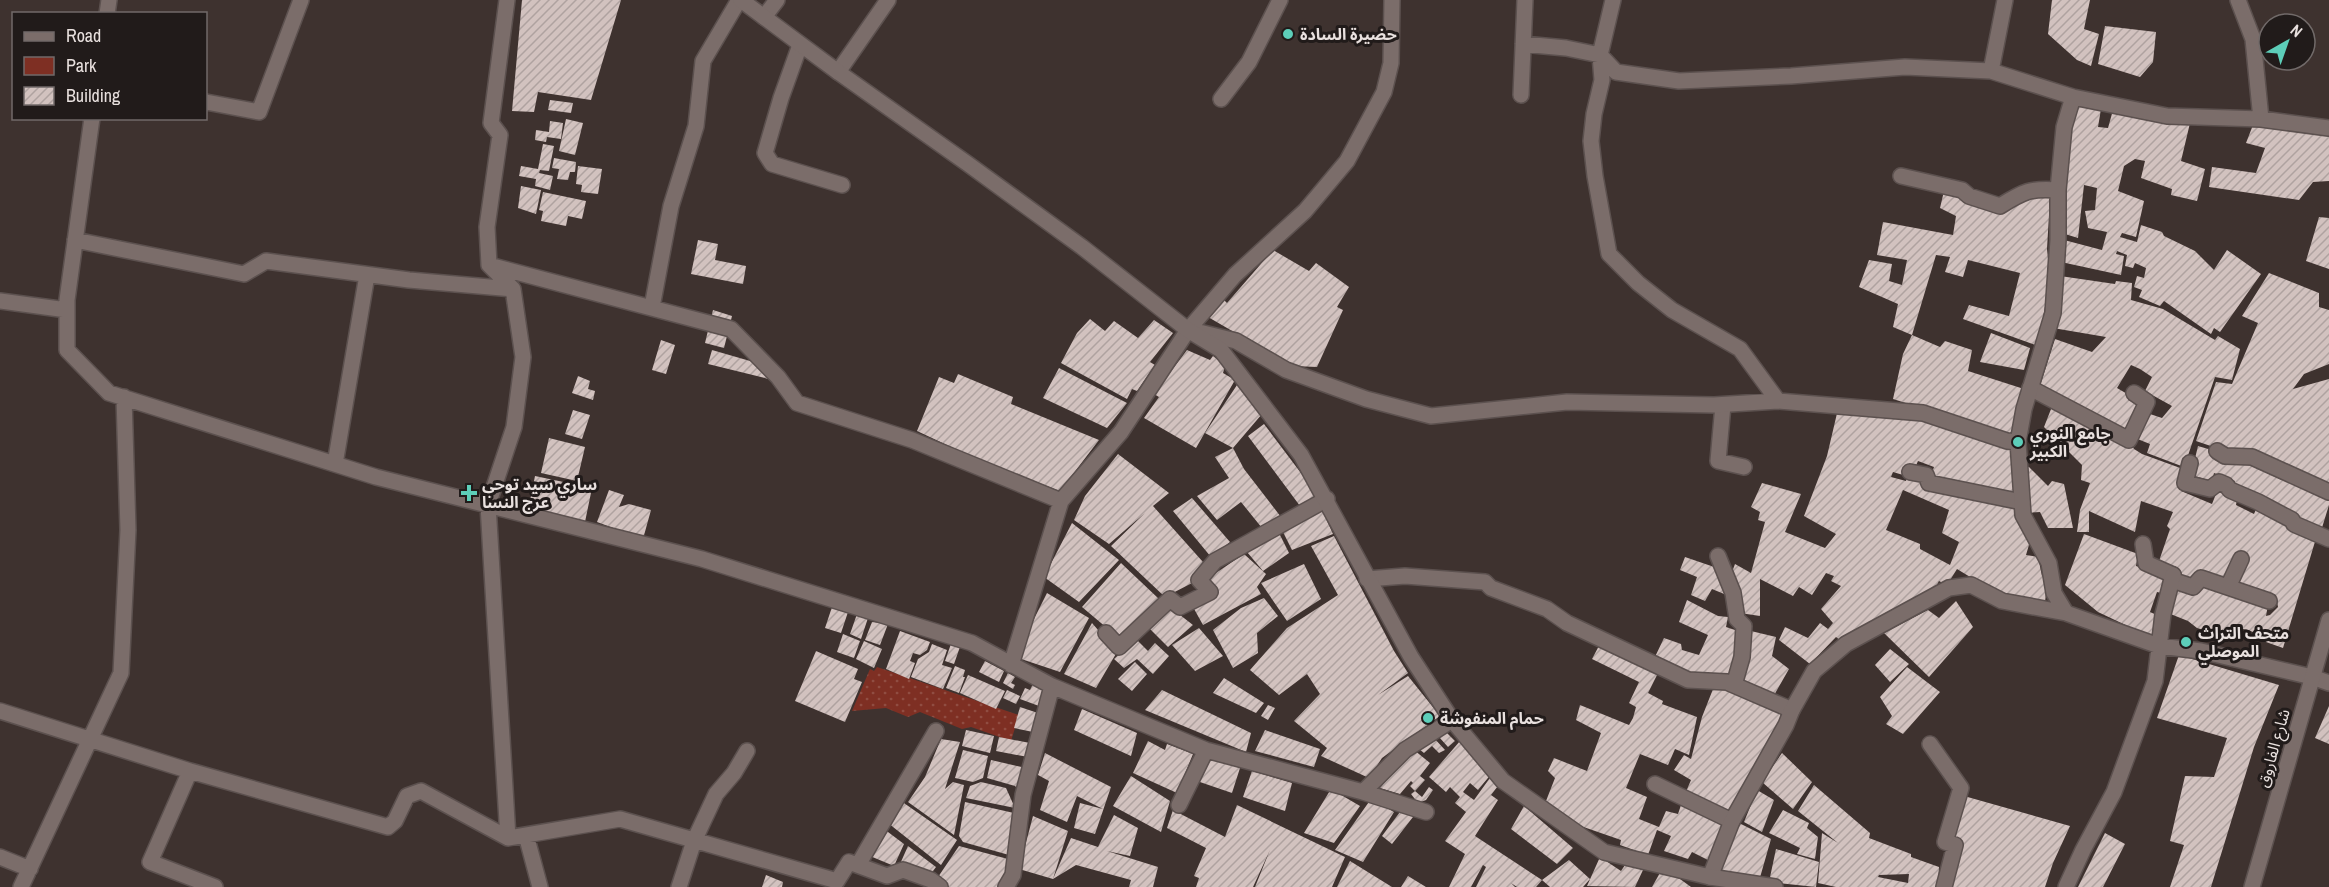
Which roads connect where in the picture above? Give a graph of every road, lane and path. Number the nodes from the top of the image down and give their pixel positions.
1 (301, 0) edge
2 (507, 0) edge
3 (740, 0) edge
4 (777, 0) edge
5 (888, 0) edge
6 (1280, 0) edge
7 (1392, 0) edge
8 (1524, 0) edge
9 (1612, 0) edge
10 (2005, 0) edge
11 (2238, 0) edge
12 (764, 16) junction
13 (1523, 44) junction
14 (800, 45) junction
15 (1600, 55) junction
16 (1991, 71) junction
17 (838, 72) junction
18 (1521, 95) dead end
19 (2073, 97) junction
20 (1221, 99) dead end
21 (207, 102) edge
22 (2261, 119) junction
23 (92, 120) edge
24 (2329, 128) edge
25 (1901, 176) dead end
26 (842, 186) dead end
27 (2058, 190) junction
28 (75, 240) junction
29 (489, 265) junction
30 (367, 275) junction
31 (513, 290) junction
32 (0, 301) edge
33 (652, 307) junction
34 (67, 310) junction
35 (1188, 330) junction
36 (2030, 388) junction
37 (2134, 393) dead end
38 (124, 398) junction
39 (1778, 401) junction
40 (1723, 405) junction
41 (2018, 442) junction
42 (2217, 451) dead end
43 (2190, 463) dead end
44 (335, 464) junction
45 (1744, 467) dead end
46 (1910, 472) dead end
47 (2329, 492) edge
48 (1327, 499) junction
49 (1061, 501) junction
50 (2022, 502) junction
51 (488, 505) junction
52 (2329, 539) edge
53 (2144, 544) dead end
54 (1718, 556) dead end
55 (2241, 559) dead end
56 (2172, 577) junction
57 (1367, 579) junction
58 (2228, 587) junction
59 (2269, 601) dead end
60 (2066, 613) junction
61 (2329, 620) edge
62 (1106, 633) dead end
63 (2159, 646) junction
64 (1011, 665) junction
65 (2312, 677) junction
66 (2329, 683) edge
67 (1734, 685) junction
68 (1052, 686) junction
69 (1792, 710) junction
70 (0, 711) edge
71 (1452, 720) junction
72 (936, 731) dead end
73 (90, 740) junction
74 (1930, 744) dead end
75 (1206, 750) junction
76 (747, 751) dead end
77 (190, 771) junction
78 (1654, 784) dead end
79 (1362, 792) junction
80 (1179, 805) dead end
81 (1426, 812) dead end
82 (1732, 821) junction
83 (526, 835) junction
84 (508, 838) junction
85 (694, 841) junction
86 (0, 857) edge
87 (858, 865) junction
88 (30, 868) junction
89 (1710, 877) junction
90 (21, 887) edge
91 (215, 887) edge
92 (540, 887) edge
93 (679, 887) edge
94 (940, 887) edge
95 (1006, 887) edge
96 (1775, 887) edge
97 (1944, 887) edge
98 (2066, 887) edge
99 (2252, 887) edge

1 - 21 street
2 - 29 street
3 - 12 street
3 - 33 street
4 - 12 street
5 - 17 street
6 - 20 street
7 - 35 street
8 - 13 street
9 - 15 street
10 - 16 street
11 - 22 street
12 - 14 street
13 - 15 street
13 - 18 street
14 - 17 street
14 - 26 street
15 - 16 street
15 - 39 street
16 - 19 street
17 - 35 street
19 - 22 street
19 - 27 street
22 - 24 street
23 - 28 street
25 - 27 street
27 - 36 street
28 - 30 street
28 - 34 street
29 - 31 street
29 - 33 street
30 - 31 street
30 - 44 street
31 - 51 street
32 - 34 street
33 - 49 street
34 - 38 street
35 - 40 street
35 - 48 street
35 - 49 street
36 - 37 street
36 - 41 street
38 - 44 street
38 - 73 street
39 - 40 street
39 - 41 street
40 - 45 street
41 - 50 street
42 - 47 street
43 - 52 street
44 - 51 street
46 - 50 street
48 - 57 street
48 - 62 street
49 - 64 street
50 - 60 street
51 - 64 street
51 - 84 street
53 - 56 street
54 - 67 street
55 - 58 street
56 - 58 street
56 - 63 street
57 - 67 street
57 - 71 street
58 - 59 street
60 - 63 street
60 - 69 street
61 - 65 street, شارع الفاروق
63 - 65 street
63 - 98 street
64 - 68 street
65 - 66 street
65 - 99 street, شارع الفاروق
67 - 69 street
68 - 75 street
68 - 95 street
69 - 82 street
70 - 73 street
71 - 79 street
71 - 89 street
72 - 87 street
73 - 77 street
73 - 88 street
74 - 97 street
75 - 79 street
75 - 80 street
76 - 85 street
77 - 84 street
77 - 91 street
78 - 82 street
79 - 81 street
82 - 89 street
83 - 84 street
83 - 85 street
83 - 92 street
85 - 87 street
85 - 93 street
86 - 88 street
87 - 94 street
88 - 90 street
89 - 96 street

